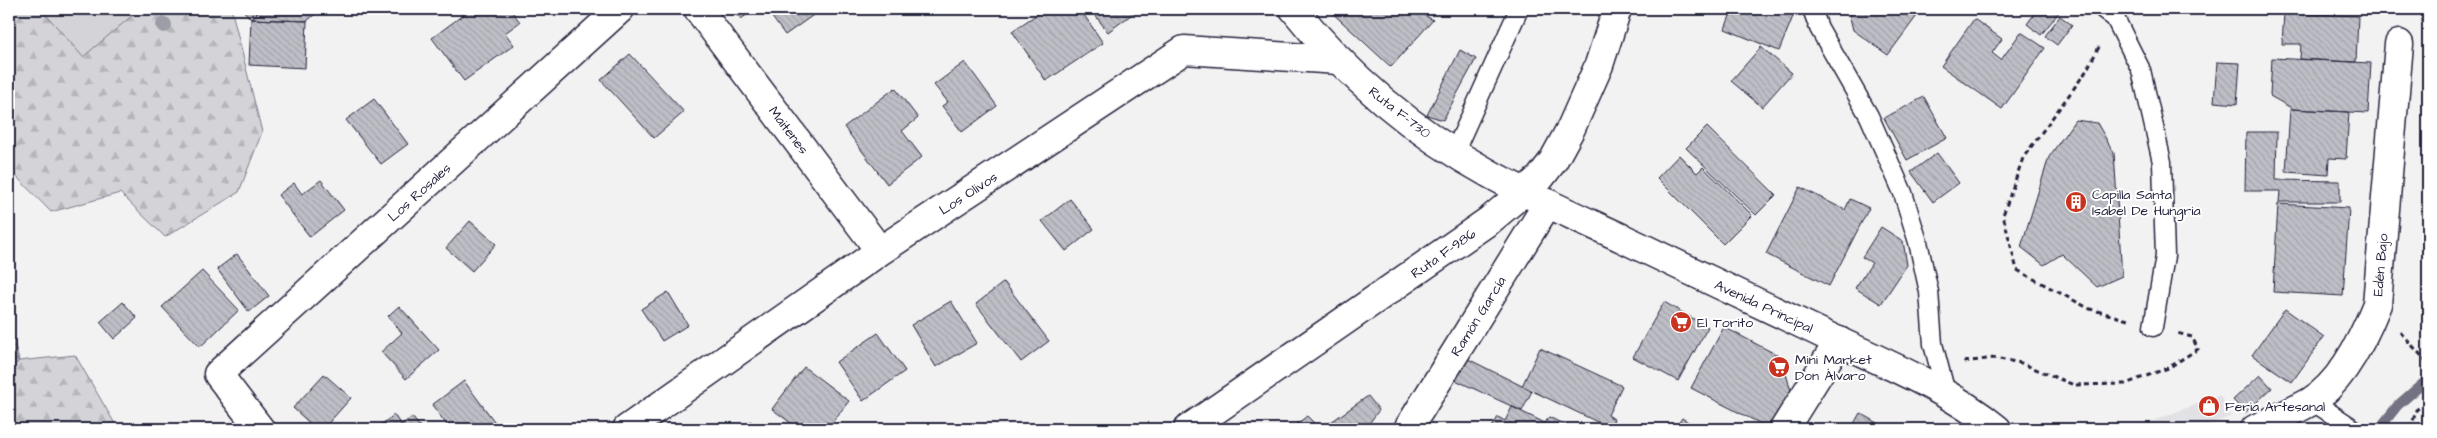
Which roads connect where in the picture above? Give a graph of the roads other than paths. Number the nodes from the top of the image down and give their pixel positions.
1 (620, 9) edge
2 (698, 9) edge
3 (1294, 9) edge
4 (1519, 9) edge
5 (1618, 9) edge
6 (1812, 9) edge
7 (2109, 13) edge
8 (2399, 44) dead end
9 (1339, 60) junction
10 (1454, 153) junction
11 (1536, 198) junction
12 (880, 251) junction
13 (2153, 326) road end
14 (1839, 341) junction
15 (1946, 392) junction
16 (2312, 401) junction
17 (2353, 428) edge
18 (260, 429) edge
19 (627, 429) edge
20 (1188, 429) edge
21 (1408, 429) edge
22 (1784, 429) edge
23 (1997, 429) edge
24 (2255, 429) edge

1 - 18 street, Los Rosales
2 - 12 street, Maitenes
3 - 9 street, Ruta F-730
4 - 10 lane
5 - 11 street, Ruta F-986
6 - 15 lane
7 - 13 lane
8 - 16 street, Edén Bajo
9 - 10 street, Ruta F-730
9 - 12 street, Los Olivos
10 - 11 street, Ruta F-730
11 - 14 street, Avenida Principal
11 - 20 street, Ruta F-986
11 - 21 street, Ramón García
12 - 19 street, Los Olivos
14 - 15 street, Avenida Principal
14 - 22 street
15 - 23 street, Avenida Principal
16 - 17 lane
16 - 24 street, Edén Bajo

